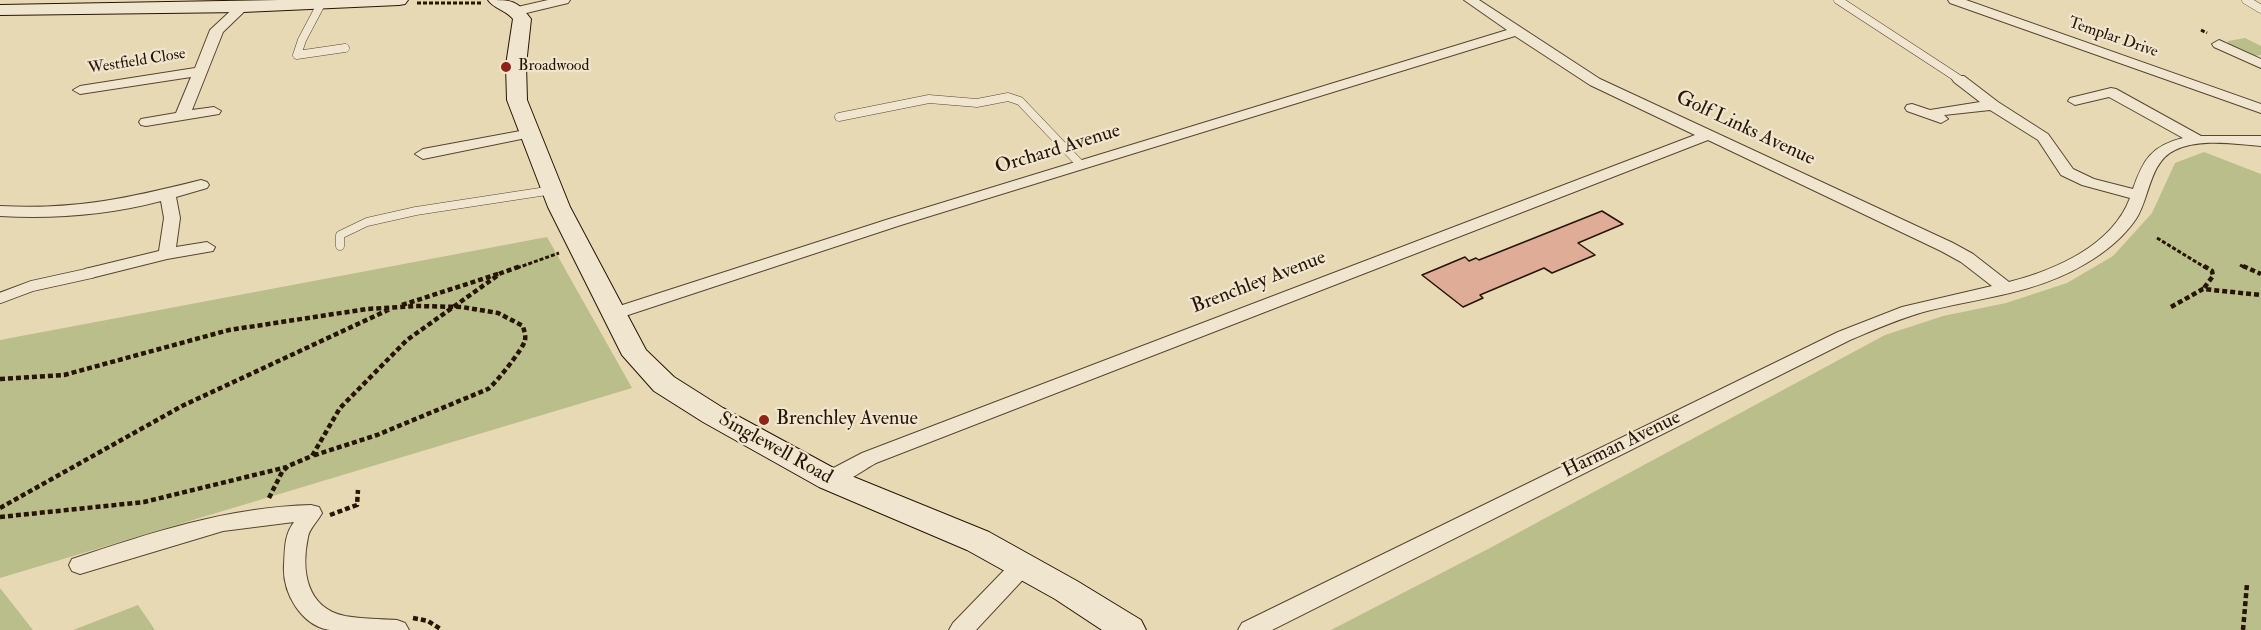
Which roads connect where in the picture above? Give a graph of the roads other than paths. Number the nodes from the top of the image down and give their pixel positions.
1 (564, 0) edge
2 (1470, 0) edge
3 (1838, 0) edge
4 (1954, 0) edge
5 (2246, 0) edge
6 (403, 2) edge
7 (321, 4) junction
8 (501, 5) edge
9 (243, 7) junction
10 (0, 9) edge
11 (2261, 9) edge
12 (1517, 31) junction
13 (2219, 44) dead end
14 (345, 48) dead end
15 (2261, 64) edge
16 (200, 71) junction
17 (1959, 79) joint
18 (80, 90) dead end
19 (2075, 101) dead end
20 (1993, 105) junction
21 (1912, 108) dead end
22 (2261, 109) edge
23 (214, 111) dead end
24 (182, 116) junction
25 (839, 117) dead end
26 (146, 122) dead end
27 (531, 133) junction
28 (1708, 135) junction
29 (2199, 141) junction
30 (2261, 141) edge
31 (424, 155) dead end
32 (1081, 165) junction
33 (201, 184) dead end
34 (553, 190) junction
35 (168, 194) junction
36 (2139, 196) junction
37 (0, 211) edge
38 (340, 246) dead end
39 (207, 248) dead end
40 (167, 254) junction
41 (92, 273) joint
42 (2006, 288) junction
43 (0, 298) edge
44 (613, 314) junction
45 (829, 479) junction
46 (80, 565) dead end
47 (1023, 565) junction
48 (402, 624) edge
49 (961, 630) edge
50 (1129, 630) edge
51 (1250, 630) edge

1 - 8 street
2 - 12 street, Golf Links Avenue
3 - 17 lane
4 - 22 street, Templar Drive
5 - 11 lane
6 - 7 street
7 - 9 street
7 - 14 lane
8 - 27 street, Singlewell Road
9 - 10 street
9 - 16 street, Westfield Close
12 - 28 street, Golf Links Avenue
12 - 32 street, Orchard Avenue
13 - 15 street
16 - 18 street, Westfield Close
16 - 24 street, Westfield Close
17 - 20 street
19 - 29 street
20 - 21 street
20 - 36 street
23 - 24 street
24 - 26 street
25 - 32 lane
27 - 31 street
27 - 34 street, Singlewell Road
28 - 42 street, Golf Links Avenue
28 - 45 street, Brenchley Avenue
29 - 30 street, Harman Avenue
29 - 36 street, Harman Avenue
32 - 44 street, Orchard Avenue
33 - 35 street
34 - 38 lane
34 - 44 street, Singlewell Road
35 - 37 street
35 - 40 street
36 - 42 street, Harman Avenue
39 - 40 street
40 - 41 street
41 - 43 lane
42 - 51 street, Harman Avenue
44 - 45 street, Singlewell Road
45 - 47 street, Singlewell Road
46 - 48 street
47 - 49 street
47 - 50 street, Singlewell Road

